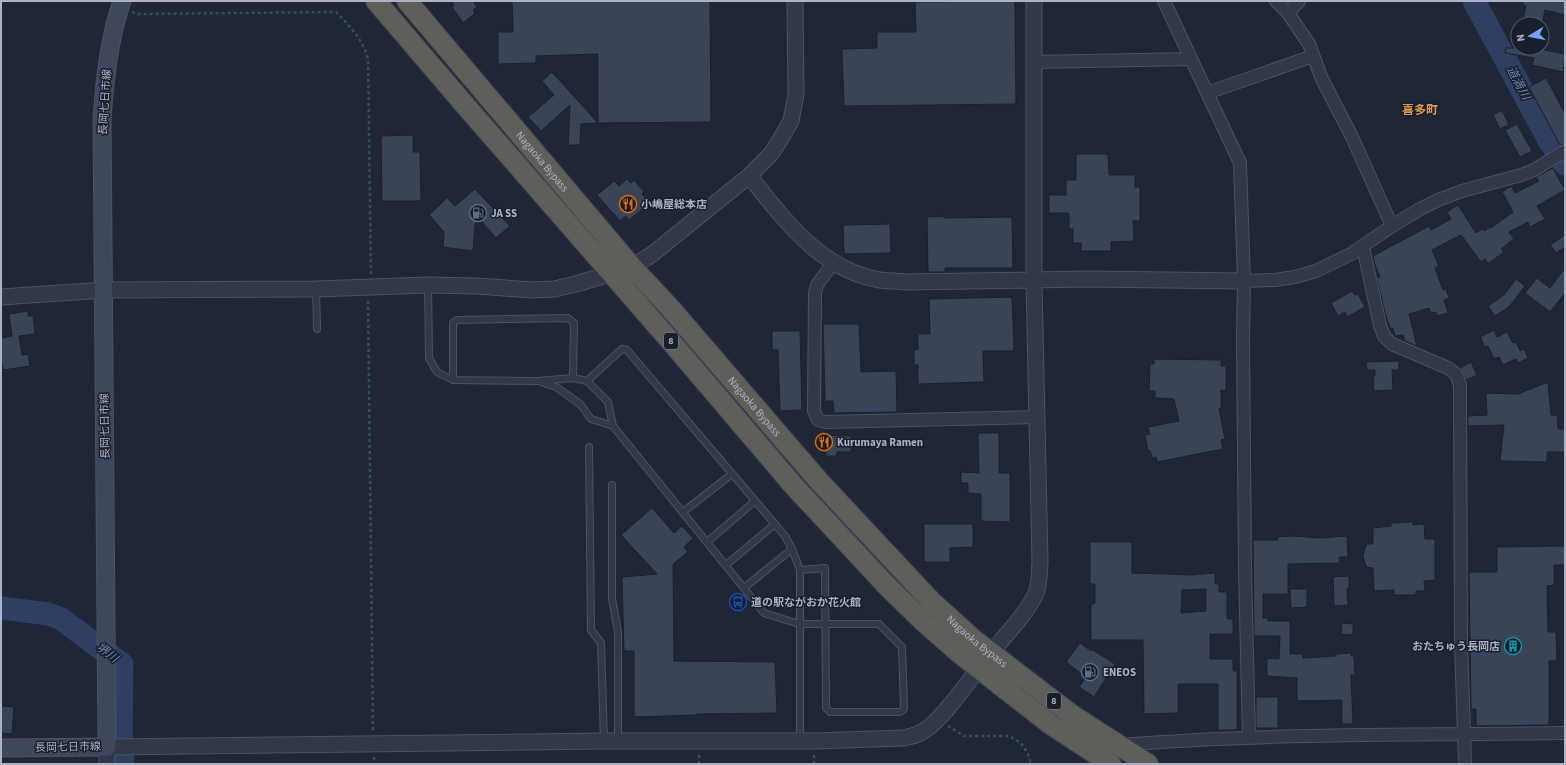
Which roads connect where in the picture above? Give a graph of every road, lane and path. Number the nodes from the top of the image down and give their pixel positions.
1 (122, 1) edge
2 (376, 1) edge
3 (407, 1) edge
4 (795, 1) edge
5 (1034, 1) edge
6 (1164, 1) edge
7 (1276, 1) edge
8 (1299, 1) edge
9 (1288, 13) junction
10 (138, 14) dead end
11 (1313, 56) junction
12 (1191, 59) junction
13 (1033, 62) junction
14 (1207, 93) junction
15 (1561, 154) edge
16 (749, 176) junction
17 (1392, 226) junction
18 (1363, 247) junction
19 (833, 262) junction
20 (632, 266) junction
21 (612, 273) junction
22 (1034, 280) junction
23 (1244, 281) junction
24 (428, 285) junction
25 (368, 287) junction
26 (316, 289) junction
27 (104, 290) junction
28 (1, 297) edge
29 (316, 329) dead end
30 (573, 378) junction
31 (453, 380) junction
32 (538, 381) junction
33 (587, 381) junction
34 (1036, 417) junction
35 (612, 426) junction
36 (589, 447) dead end
37 (732, 474) junction
38 (612, 485) dead end
39 (755, 501) junction
40 (683, 512) junction
41 (775, 524) junction
42 (707, 542) junction
43 (792, 549) junction
44 (726, 565) junction
45 (800, 570) junction
46 (744, 588) junction
47 (799, 624) junction
48 (825, 624) junction
49 (985, 661) junction
50 (938, 718) junction
51 (1050, 724) junction
52 (1565, 733) edge
53 (1464, 734) junction
54 (1249, 737) junction
55 (611, 741) junction
56 (800, 741) junction
57 (374, 744) junction
58 (1118, 746) junction
59 (107, 747) junction
60 (1, 748) edge
61 (107, 764) edge
62 (112, 764) edge
63 (374, 764) edge
64 (1031, 764) edge
65 (1094, 764) edge
66 (1111, 764) edge
67 (1148, 764) edge
68 (1160, 764) edge
69 (1465, 764) edge

1 - 27 main road, 長岡七日市線
2 - 21 highway, Nagaoka Bypass / 8
3 - 20 highway, Nagaoka Bypass / 8
4 - 16 street
5 - 13 street
6 - 12 street
7 - 9 street
8 - 9 street
9 - 11 street
10 - 25 path
11 - 14 street
11 - 17 street
12 - 13 street
12 - 14 street
13 - 22 street
14 - 23 street
15 - 17 street
16 - 19 street
16 - 20 street
17 - 18 street
18 - 23 street
18 - 53 street
19 - 22 street
19 - 34 street
20 - 21 street
20 - 49 highway, Nagaoka Bypass / 8
21 - 24 street
21 - 49 highway, Nagaoka Bypass / 8
22 - 23 street
22 - 34 street
23 - 54 street
24 - 25 street
24 - 31 lane
25 - 26 street
25 - 57 path
26 - 27 street
26 - 29 lane
27 - 28 street
27 - 59 main road, 長岡七日市線
30 - 31 lane
30 - 32 lane
30 - 33 lane
31 - 32 lane
32 - 35 lane
33 - 35 lane
33 - 37 lane
34 - 49 street
35 - 40 lane
36 - 55 lane
37 - 39 lane
37 - 40 lane
38 - 55 lane
39 - 41 lane
39 - 42 lane
40 - 42 lane
41 - 43 lane
41 - 44 lane
42 - 44 lane
43 - 45 lane
43 - 46 lane
44 - 46 lane
45 - 47 lane
45 - 48 lane
46 - 47 lane
47 - 48 lane
47 - 56 lane
48 - 48 lane
49 - 50 street
49 - 51 highway, Nagaoka Bypass / 8
49 - 58 highway, Nagaoka Bypass / 8
50 - 56 street
50 - 64 path
51 - 65 highway
51 - 66 highway, Nagaoka Bypass / 8
52 - 53 street
53 - 54 street
53 - 69 street
54 - 58 street
55 - 56 street
55 - 57 street
57 - 59 street
57 - 63 path
58 - 67 highway, Nagaoka Bypass / 8
58 - 68 highway
59 - 60 main road, 長岡七日市線
59 - 61 street
59 - 62 street

